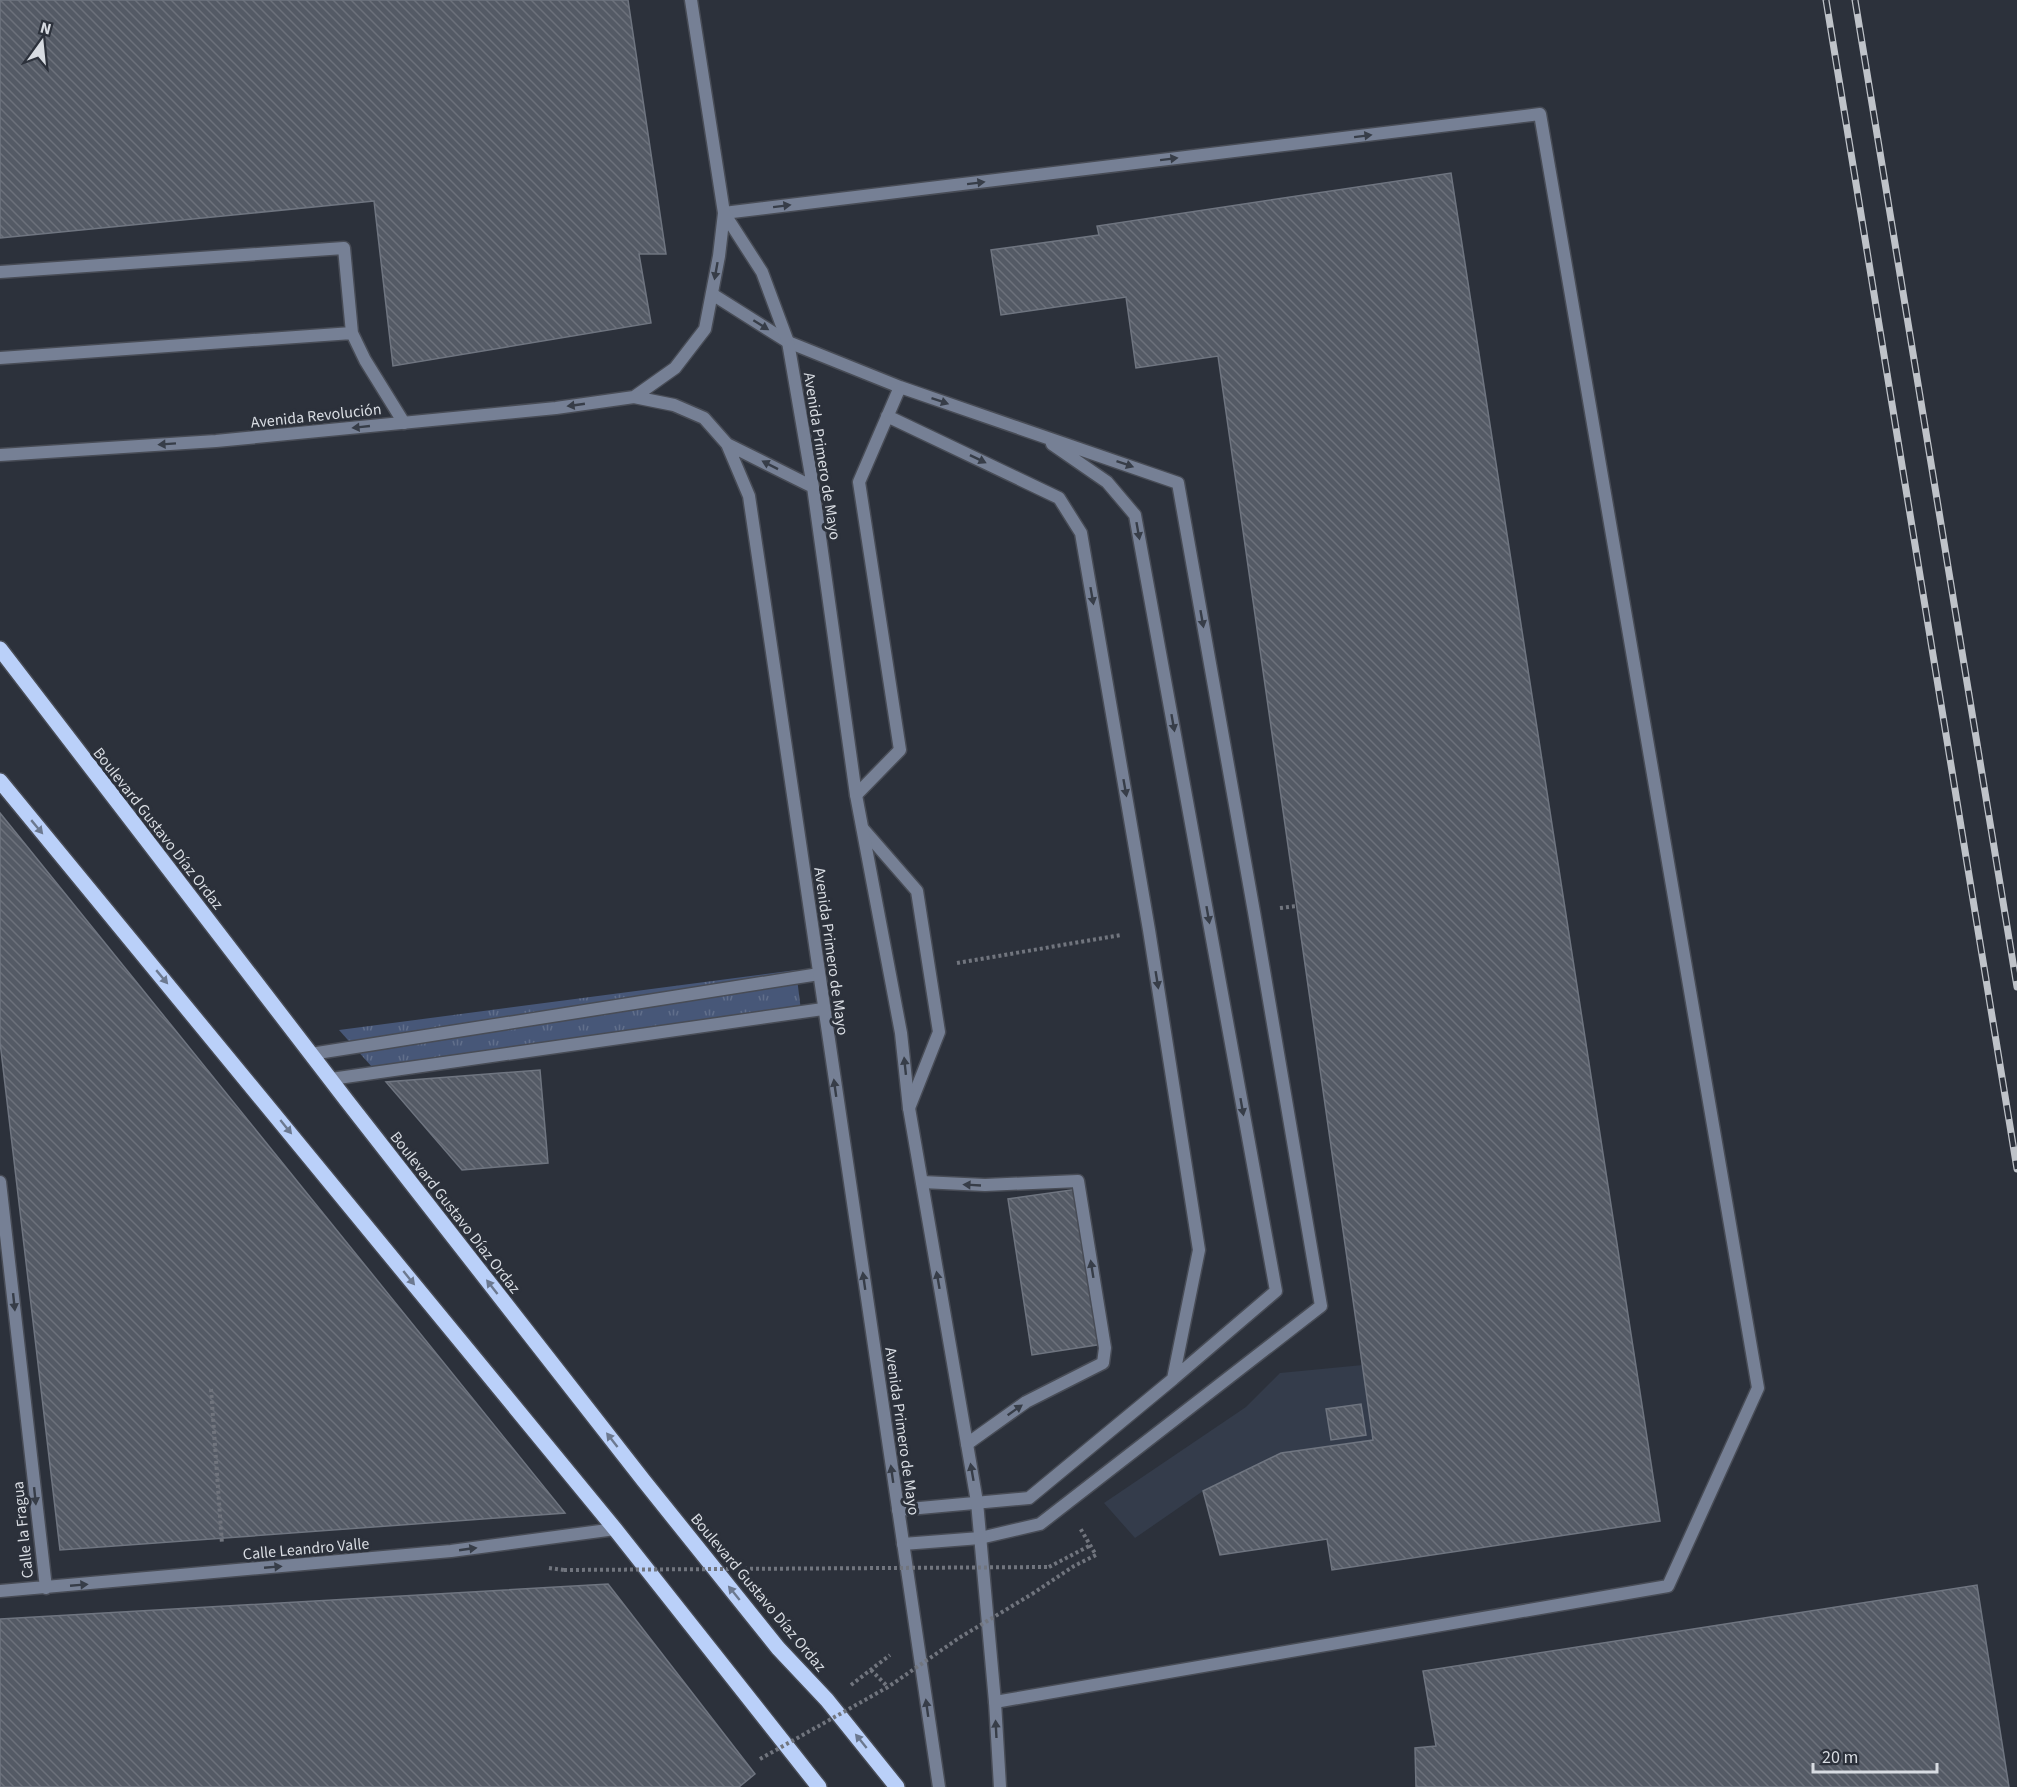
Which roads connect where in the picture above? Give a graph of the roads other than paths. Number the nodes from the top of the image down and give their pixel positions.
1 (691, 0) edge
2 (724, 213) junction
3 (0, 272) edge
4 (712, 294) junction
5 (352, 333) junction
6 (788, 342) junction
7 (0, 358) edge
8 (900, 387) junction
9 (634, 397) junction
10 (887, 416) junction
11 (404, 423) junction
12 (1039, 435) junction
13 (727, 444) junction
14 (0, 455) edge
15 (813, 487) junction
16 (0, 650) edge
17 (0, 782) edge
18 (856, 795) junction
19 (863, 829) junction
20 (819, 974) junction
21 (824, 1008) junction
22 (311, 1054) junction
23 (331, 1079) junction
24 (909, 1108) junction
25 (0, 1182) edge
26 (922, 1182) junction
27 (1173, 1379) junction
28 (967, 1444) junction
29 (977, 1502) junction
30 (898, 1510) junction
31 (615, 1529) junction
32 (980, 1538) junction
33 (903, 1544) junction
34 (45, 1588) junction
35 (0, 1591) edge
36 (995, 1702) junction
37 (819, 1787) edge
38 (897, 1787) edge
39 (939, 1787) edge
40 (1000, 1787) edge

1 - 2 street, Avenida Primero de Mayo
2 -> 4 street, Avenida Primero de Mayo
2 - 6 street, Avenida Primero de Mayo
2 -> 36 street
3 - 5 street
4 -> 6 street
4 - 9 street, Avenida Primero de Mayo
5 - 7 street
5 - 11 street
6 - 8 street
6 - 15 street, Avenida Primero de Mayo
8 - 10 street
8 -> 12 street
9 -> 11 street, Avenida Revolución
9 - 13 street, Avenida Primero de Mayo
10 - 18 street
10 -> 27 street
11 -> 14 street, Avenida Revolución
12 -> 27 street
12 -> 32 street
15 -> 13 street
13 - 20 street, Avenida Primero de Mayo
15 - 18 street, Avenida Primero de Mayo
16 - 22 main road, Boulevard Gustavo Díaz Ordaz
17 -> 31 main road
18 - 19 street, Avenida Primero de Mayo
24 -> 19 street, Avenida Primero de Mayo
19 - 24 street
20 - 21 street, Avenida Primero de Mayo
20 - 22 street
21 - 23 street
30 -> 21 street, Avenida Primero de Mayo
22 - 23 main road, Boulevard Gustavo Díaz Ordaz
38 -> 23 main road, Boulevard Gustavo Díaz Ordaz
24 - 26 street, Avenida Primero de Mayo
25 -> 34 street, Calle la Fragua
28 -> 26 street, Avenida Primero de Mayo
28 -> 26 street
27 - 29 street
29 -> 28 street, Avenida Primero de Mayo
29 - 30 street
29 - 32 street, Avenida Primero de Mayo
30 - 33 street, Avenida Primero de Mayo
34 -> 31 street, Calle Leandro Valle
31 - 37 main road
32 - 33 street
32 - 36 street, Avenida Primero de Mayo
39 -> 33 street, Avenida Primero de Mayo
34 - 35 street, Calle Leandro Valle
40 -> 36 street, Avenida Primero de Mayo

